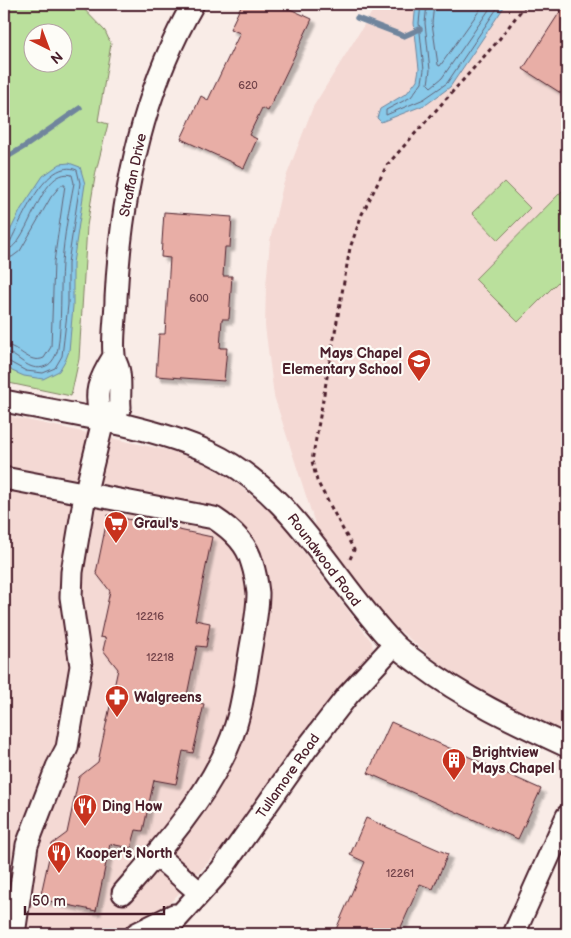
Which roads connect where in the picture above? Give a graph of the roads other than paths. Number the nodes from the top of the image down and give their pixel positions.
1 (193, 4) edge
2 (4, 401) edge
3 (103, 421) junction
4 (4, 478) edge
5 (85, 495) junction
6 (394, 645) junction
7 (567, 746) edge
8 (567, 816) edge
9 (156, 855) junction
10 (123, 893) dead end
11 (200, 894) junction
12 (185, 909) junction
13 (14, 934) edge
14 (136, 934) edge
15 (163, 934) edge
16 (514, 934) edge

1 - 3 street, Straffan Drive
2 - 3 street, Roundwood Road
3 - 5 street
3 - 6 street, Roundwood Road
4 - 5 street
5 - 9 street
5 - 13 street
6 - 7 street, Roundwood Road
6 - 11 street, Tullamore Road
8 - 16 street
9 - 10 street
9 - 11 street
11 - 12 street, Tullamore Road
12 - 14 street, Tullamore Road
12 - 15 street, Tullamore Road

